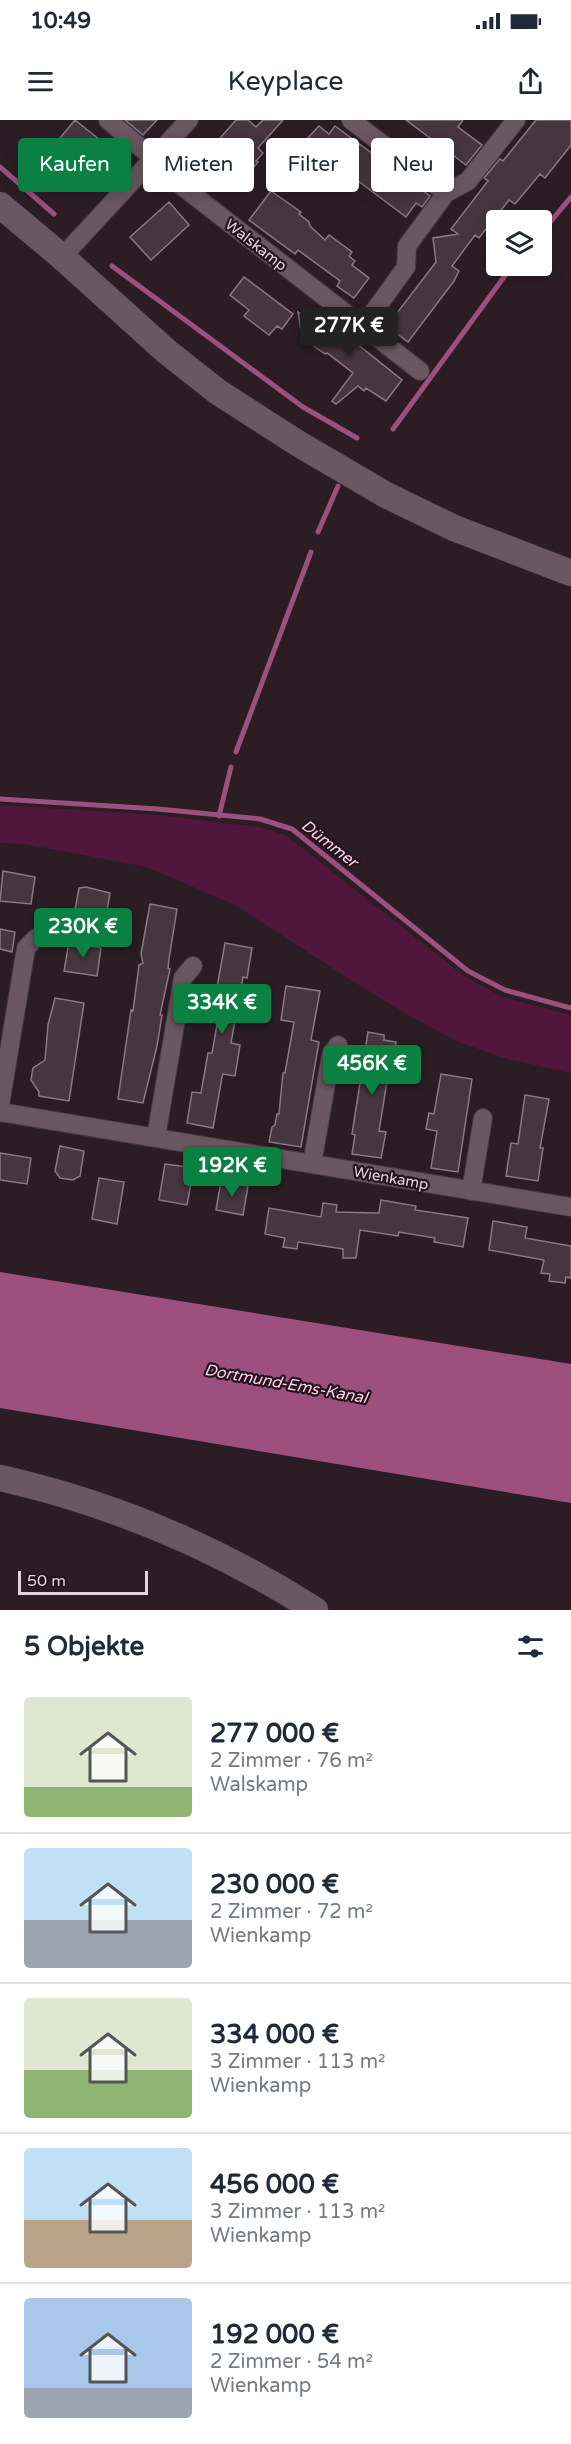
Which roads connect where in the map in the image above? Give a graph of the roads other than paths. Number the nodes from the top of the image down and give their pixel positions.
1 (108, 120) edge
2 (189, 120) edge
3 (351, 120) edge
4 (516, 120) edge
5 (173, 138) edge
6 (143, 150) edge
7 (143, 171) edge
8 (189, 192) edge
9 (446, 193) junction
10 (0, 205) edge
11 (62, 257) junction
12 (362, 328) junction
13 (420, 371) dead end
14 (571, 573) edge
15 (36, 938) dead end
16 (193, 966) dead end
17 (338, 1045) dead end
18 (0, 1105) edge
19 (0, 1112) edge
20 (483, 1118) dead end
21 (156, 1137) junction
22 (312, 1164) junction
23 (471, 1191) junction
24 (571, 1207) edge
25 (0, 1478) edge
26 (315, 1610) edge

1 - 6 street, Walskamp
2 - 5 street
3 - 9 street
4 - 9 street
7 - 11 street
8 - 12 street, Walskamp
9 - 12 street
10 - 11 main road
11 - 14 main road
12 - 13 street, Walskamp
15 - 18 street
16 - 21 street
17 - 22 street
19 - 21 street, Wienkamp
20 - 23 street
21 - 22 street, Wienkamp
22 - 23 street, Wienkamp
23 - 24 street, Wienkamp
25 - 26 main road

